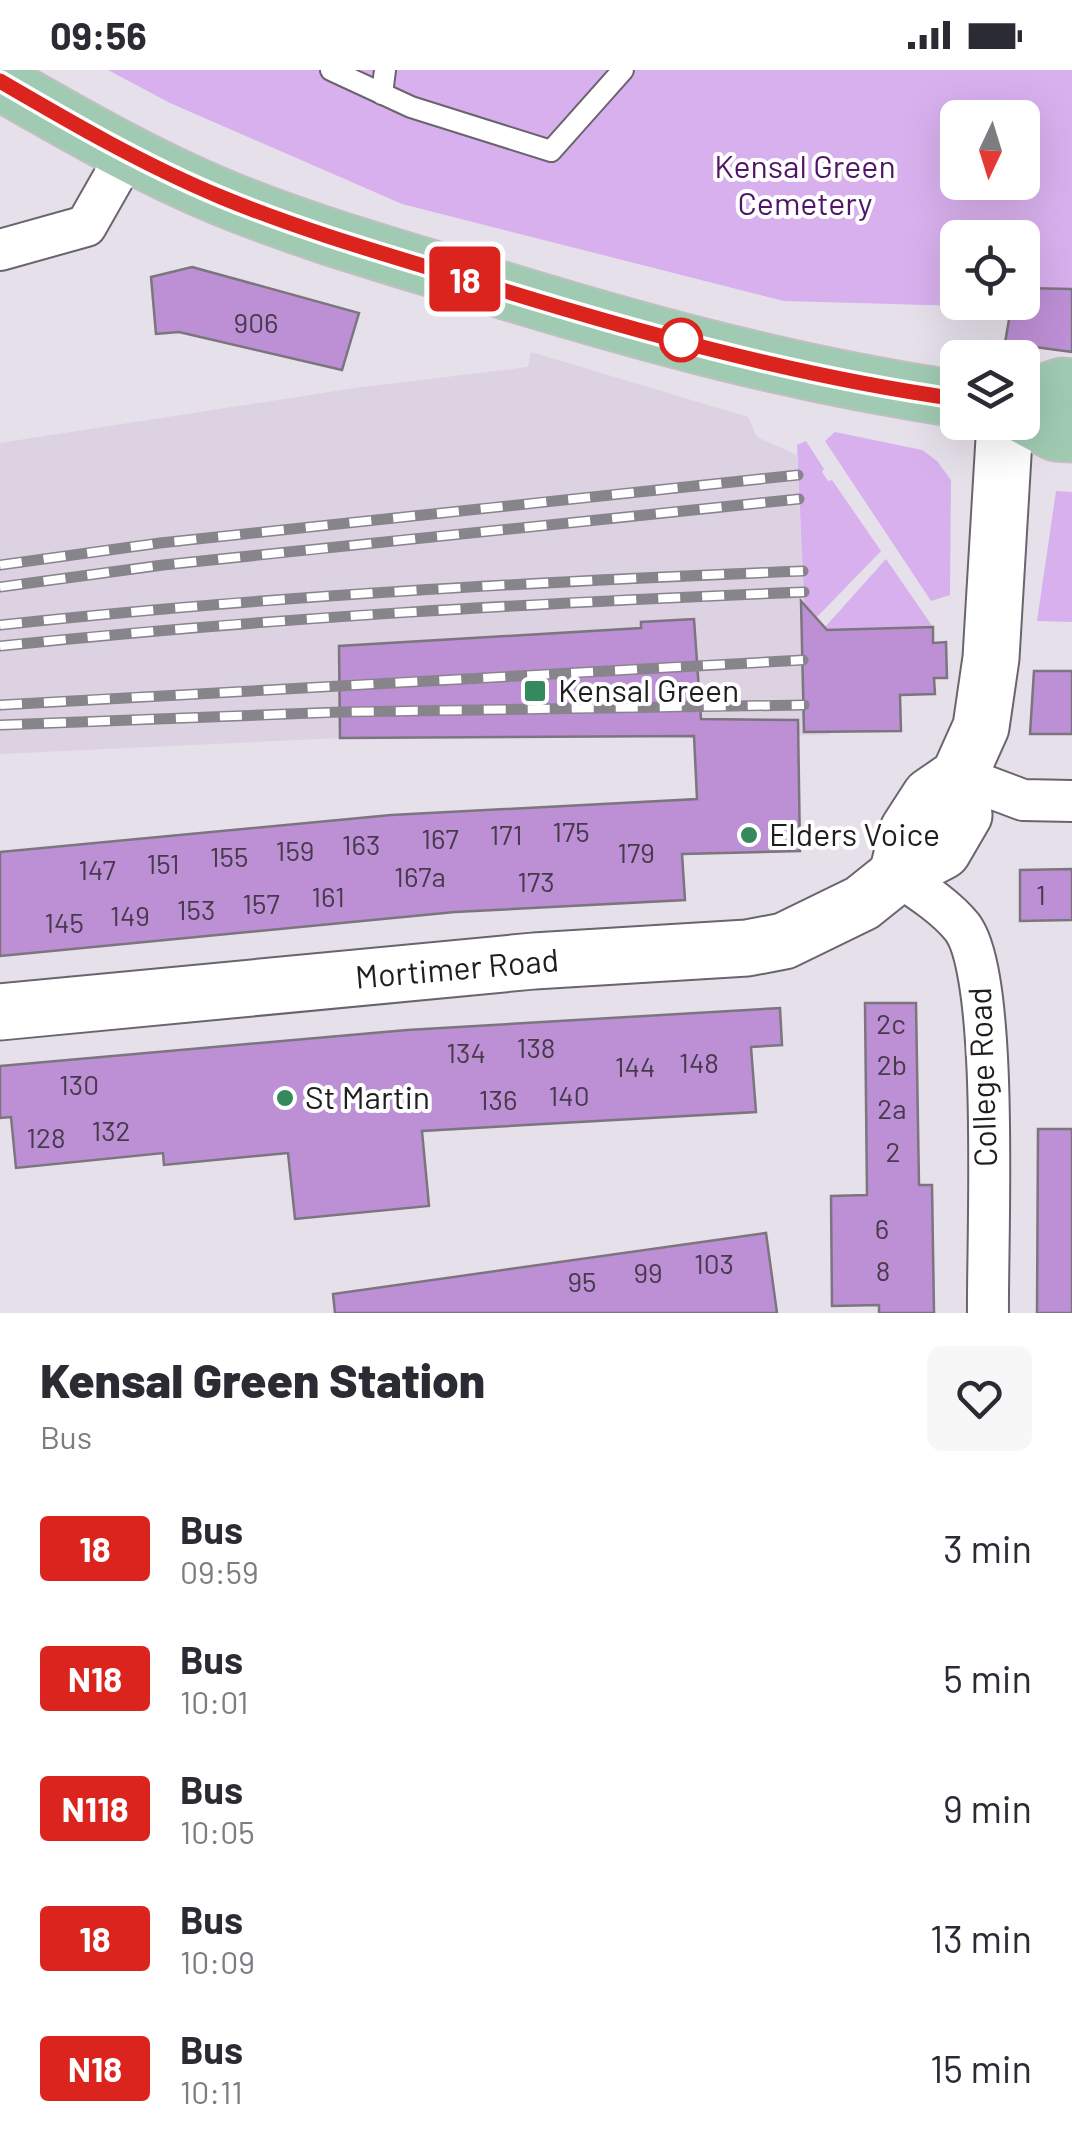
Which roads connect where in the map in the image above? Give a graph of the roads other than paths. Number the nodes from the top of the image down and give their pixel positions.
1 (331, 70) edge
2 (385, 70) edge
3 (622, 70) edge
4 (0, 82) edge
5 (382, 94) junction
6 (127, 154) junction
7 (0, 250) edge
8 (1072, 388) edge
9 (1040, 394) edge
10 (940, 396) edge
11 (1040, 425) edge
12 (1072, 434) edge
13 (1004, 440) edge
14 (959, 776) junction
15 (1072, 800) edge
16 (897, 875) junction
17 (0, 1012) edge
18 (988, 1313) edge

1 - 5 lane
2 - 5 lane
3 - 5 lane
4 - 6 main road
6 - 7 street
6 - 10 main road
8 - 9 main road
11 - 12 main road
13 - 14 main road
14 - 15 street
14 - 16 main road
16 - 17 main road, Mortimer Road
16 - 18 street, College Road

